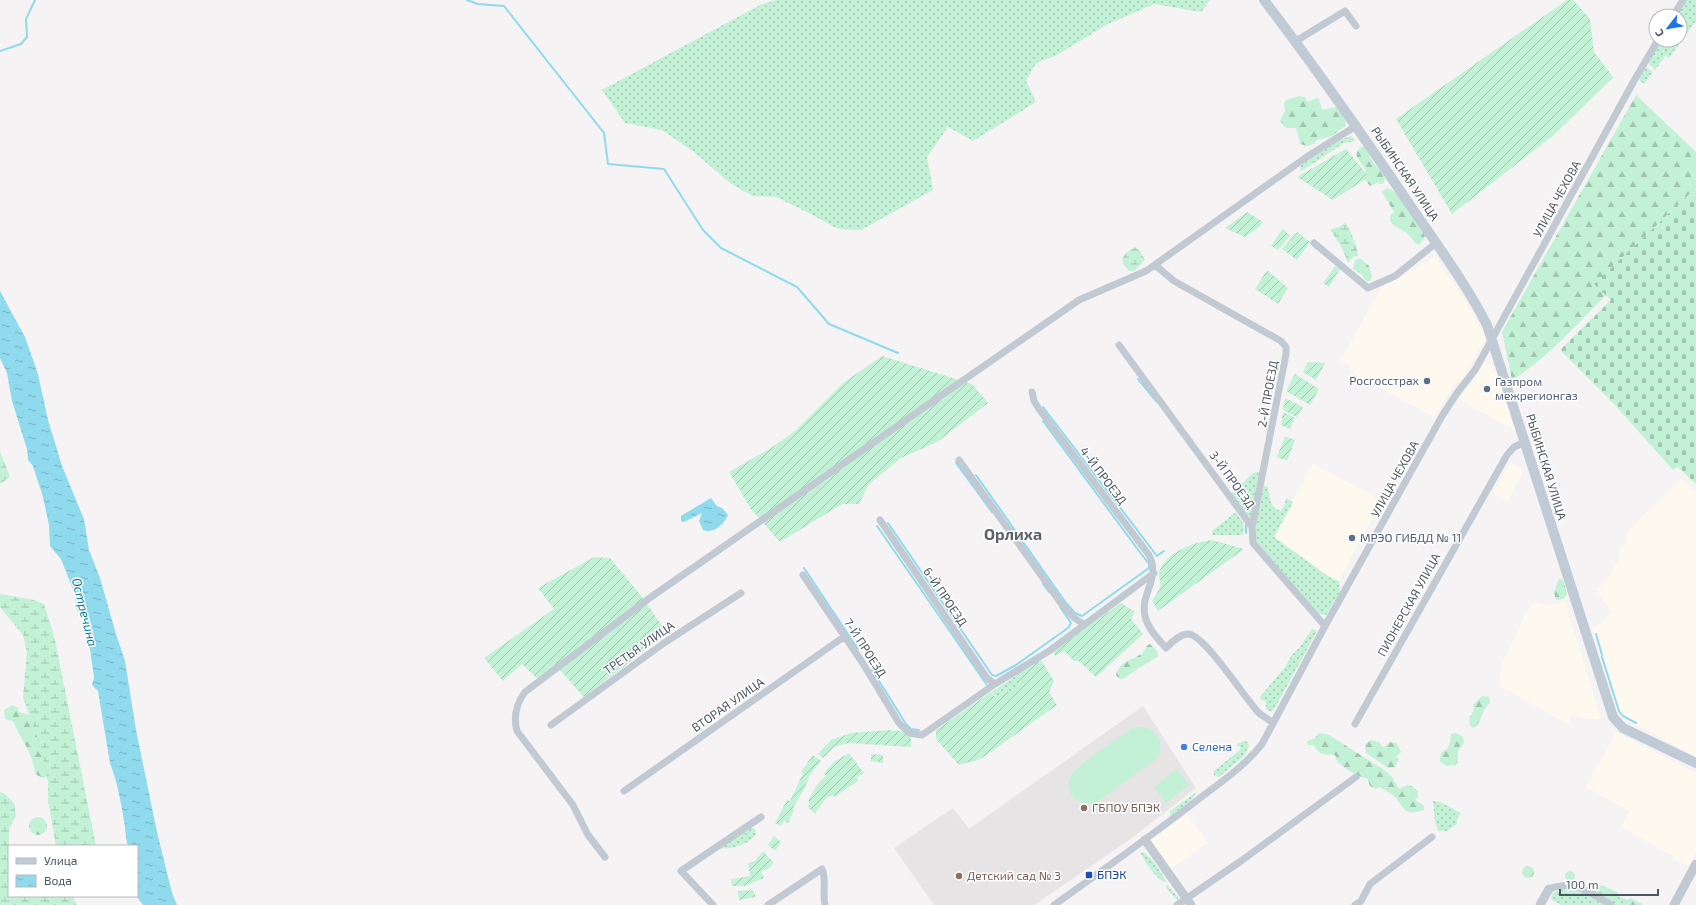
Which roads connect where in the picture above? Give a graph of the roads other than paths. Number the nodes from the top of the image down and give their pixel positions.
1 (1264, 0) edge
2 (1356, 26) dead end
3 (1296, 42) junction
4 (1653, 48) edge
5 (1356, 126) junction
6 (1314, 243) dead end
7 (1436, 243) junction
8 (1155, 265) junction
9 (1492, 340) junction
10 (1119, 345) dead end
11 (1032, 392) dead end
12 (1525, 442) junction
13 (959, 460) dead end
14 (880, 520) dead end
15 (1252, 527) junction
16 (1154, 573) junction
17 (803, 575) dead end
18 (742, 592) dead end
19 (1083, 624) junction
20 (1325, 626) junction
21 (845, 636) junction
22 (995, 684) junction
23 (1273, 723) junction
24 (1355, 724) dead end
25 (551, 725) dead end
26 (1696, 763) edge
27 (1356, 777) dead end
28 (624, 791) dead end
29 (761, 817) dead end
30 (1432, 836) dead end
31 (1145, 840) junction
32 (605, 857) dead end
33 (1696, 864) edge
34 (1549, 890) joint
35 (1189, 902) edge
36 (713, 905) edge
37 (768, 905) edge
38 (825, 905) edge
39 (1054, 905) edge
40 (1177, 905) edge
41 (1355, 905) edge
42 (1540, 905) edge
43 (1611, 905) edge
44 (1674, 905) edge

1 - 3 main road, РЫБИНСКАЯ УЛИЦА
2 - 3 street
3 - 5 main road, РЫБИНСКАЯ УЛИЦА
4 - 9 street, УЛИЦА ЧЕХОВА
5 - 7 main road, РЫБИНСКАЯ УЛИЦА
5 - 8 street
6 - 7 street
7 - 9 main road, РЫБИНСКАЯ УЛИЦА
8 - 15 street, 2-Й ПРОЕЗД
8 - 32 street
9 - 12 main road, РЫБИНСКАЯ УЛИЦА
9 - 20 street, УЛИЦА ЧЕХОВА
10 - 15 street, 3-Й ПРОЕЗД
11 - 16 street, 4-Й ПРОЕЗД
12 - 24 street, ПИОНЕРСКАЯ УЛИЦА
12 - 26 main road, РЫБИНСКАЯ УЛИЦА
13 - 19 street
14 - 22 street, 6-Й ПРОЕЗД
15 - 20 street, 3-Й ПРОЕЗД
16 - 19 street
16 - 23 street
17 - 21 street, 7-Й ПРОЕЗД
18 - 25 street, ТРЕТЬЯ УЛИЦА
19 - 22 street
20 - 23 street, УЛИЦА ЧЕХОВА
21 - 22 street, 7-Й ПРОЕЗД
21 - 28 street, ВТОРАЯ УЛИЦА
23 - 31 street, УЛИЦА ЧЕХОВА
27 - 35 street
29 - 36 street
30 - 41 street
31 - 35 street
31 - 39 street, УЛИЦА ЧЕХОВА
33 - 44 street
34 - 42 street
34 - 43 street
35 - 40 street
37 - 38 street

